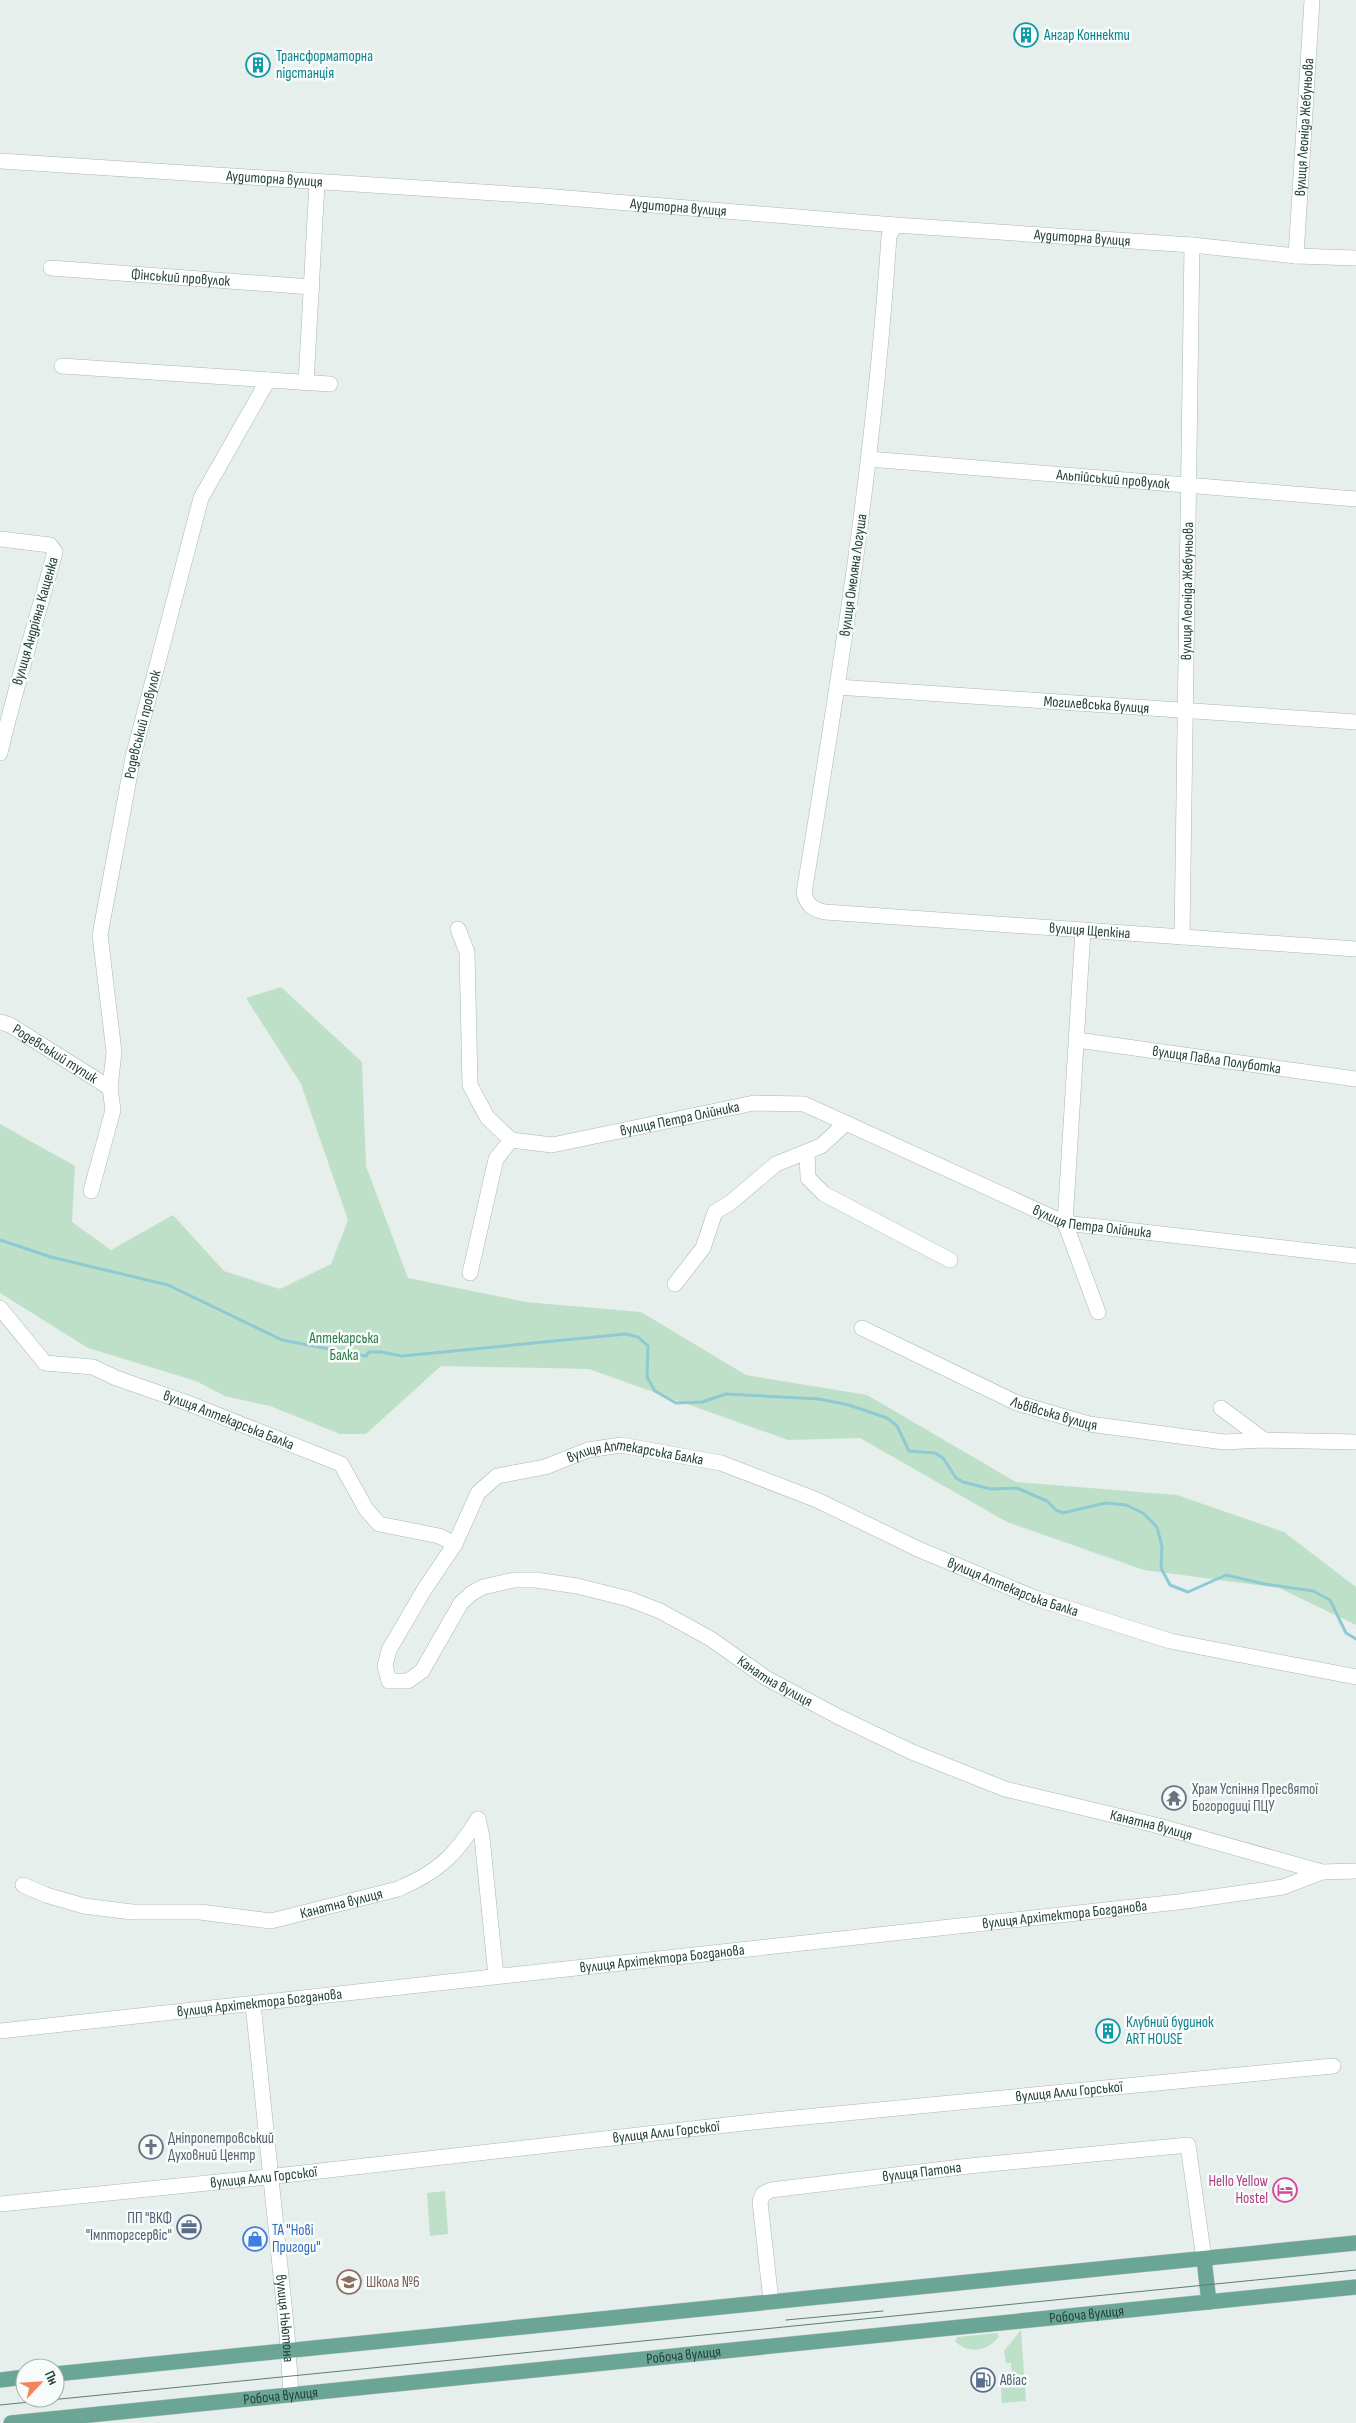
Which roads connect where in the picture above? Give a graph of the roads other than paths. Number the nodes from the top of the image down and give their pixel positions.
1 (1312, 0) edge
2 (0, 161) edge
3 (317, 183) junction
4 (895, 225) junction
5 (1192, 245) junction
6 (1296, 256) junction
7 (1356, 258) edge
8 (51, 268) dead end
9 (312, 287) junction
10 (62, 366) dead end
11 (268, 380) junction
12 (306, 383) junction
13 (330, 384) dead end
14 (869, 459) junction
15 (1188, 486) junction
16 (1356, 498) edge
17 (0, 539) edge
18 (837, 687) junction
19 (1187, 711) junction
20 (1356, 722) edge
21 (0, 753) edge
22 (824, 912) joint
23 (458, 930) dead end
24 (1083, 930) junction
25 (1182, 938) junction
26 (1356, 949) edge
27 (0, 1022) edge
28 (1077, 1040) junction
29 (1356, 1079) edge
30 (110, 1088) junction
31 (846, 1123) junction
32 (511, 1140) junction
33 (808, 1152) junction
34 (91, 1190) dead end
35 (1064, 1223) junction
36 (1356, 1256) edge
37 (950, 1260) dead end
38 (470, 1273) dead end
39 (675, 1284) dead end
40 (0, 1308) edge
41 (1098, 1312) dead end
42 (862, 1328) dead end
43 (1221, 1408) dead end
44 (1264, 1440) junction
45 (1356, 1442) edge
46 (455, 1544) junction
47 (1356, 1677) edge
48 (1356, 1871) edge
49 (1322, 1872) junction
50 (23, 1884) dead end
51 (496, 1976) junction
52 (252, 2004) junction
53 (0, 2031) edge
54 (1333, 2066) dead end
55 (270, 2176) junction
56 (0, 2204) edge
57 (1356, 2243) edge
58 (1204, 2259) junction
59 (1356, 2287) edge
60 (771, 2301) junction
61 (1209, 2302) junction
62 (288, 2350) junction
63 (65, 2373) edge
64 (15, 2378) edge
65 (0, 2380) edge
66 (291, 2394) junction
67 (11, 2423) edge

1 - 6 street, вулиця Леоніда Жебуньова
2 - 3 street, Аудиторна вулиця
3 - 4 street, Аудиторна вулиця
3 - 9 street
4 - 5 street, Аудиторна вулиця
4 - 14 street, вулиця Омеляна Логуша
5 - 6 street, Аудиторна вулиця
5 - 15 street, вулиця Леоніда Жебуньова
6 - 7 street, Аудиторна вулиця
8 - 9 street, Фінський провулок
9 - 12 street
10 - 11 street
11 - 12 street
11 - 30 street, Родевський провулок
12 - 13 street
14 - 15 street, Альпійський провулок
14 - 18 street, вулиця Омеляна Логуша
15 - 16 street, Альпійський провулок
15 - 19 street, вулиця Леоніда Жебуньова
17 - 21 street, вулиця Андріяна Кащенка
18 - 19 street, Могилевська вулиця
18 - 22 street, вулиця Омеляна Логуша
19 - 20 street, Могилевська вулиця
19 - 25 street, вулиця Леоніда Жебуньова
22 - 24 street, вулиця Щепкіна
23 - 32 street
24 - 25 street, вулиця Щепкіна
24 - 28 street
25 - 26 street, вулиця Щепкіна
27 - 30 street, Родевський тупик
28 - 29 street, вулиця Павла Полуботка
28 - 35 street
30 - 34 street, Родевський провулок
31 - 32 street, вулиця Петра Олійника
31 - 33 street
31 - 35 street, вулиця Петра Олійника
32 - 38 street
33 - 37 street
33 - 39 street
35 - 36 street, вулиця Петра Олійника
35 - 41 street
40 - 46 street, вулиця Аптекарська Балка
42 - 44 street, Львівська вулиця
43 - 44 street
44 - 45 street, Львівська вулиця
46 - 47 street, вулиця Аптекарська Балка
46 - 49 street, Канатна вулиця
48 - 49 street, Канатна вулиця
49 - 51 street, вулиця Архітектора Богданова
50 - 51 street, Канатна вулиця
51 - 52 street, вулиця Архітектора Богданова
52 - 53 street, вулиця Архітектора Богданова
52 - 55 street, вулиця Ньютона
54 - 55 street, вулиця Алли Горської
55 - 56 street, вулиця Алли Горської
55 - 62 street, вулиця Ньютона
57 - 58 main road
58 - 60 main road
58 - 60 street, вулиця Патона
58 - 61 main road
59 - 61 main road, Робоча вулиця
60 - 62 main road
61 - 66 main road, Робоча вулиця
62 - 63 main road
62 - 66 street, вулиця Ньютона
64 - 65 main road
66 - 67 main road, Робоча вулиця

